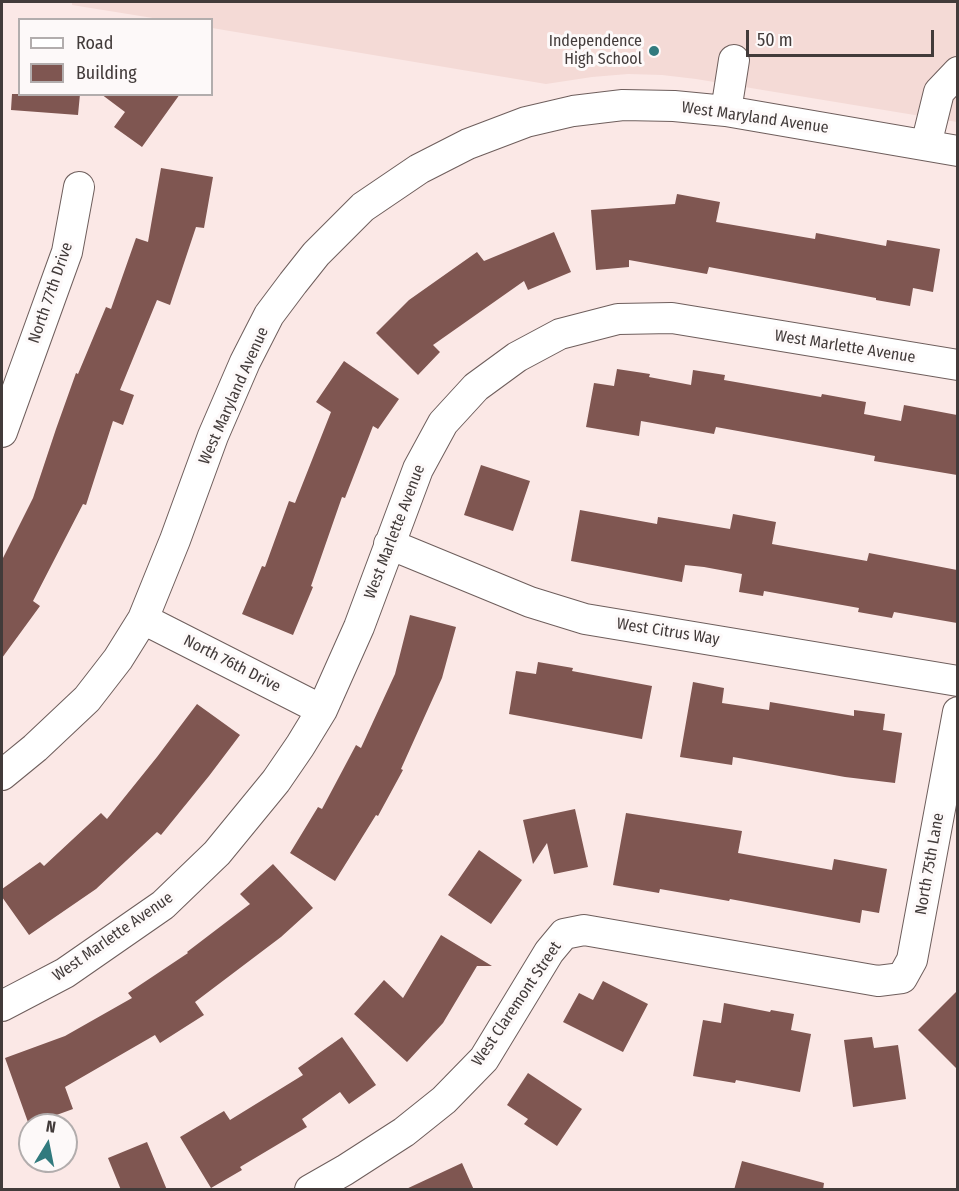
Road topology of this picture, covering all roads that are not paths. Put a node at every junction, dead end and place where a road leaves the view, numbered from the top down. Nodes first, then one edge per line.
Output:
1 (734, 60) dead end
2 (957, 72) edge
3 (726, 111) junction
4 (926, 145) junction
5 (957, 150) edge
6 (79, 187) dead end
7 (957, 365) edge
8 (8, 396) edge
9 (2, 432) edge
10 (389, 544) junction
11 (143, 619) junction
12 (957, 681) edge
13 (322, 710) junction
14 (957, 712) edge
15 (2, 775) edge
16 (902, 978) joint
17 (2, 1006) edge
18 (350, 1180) edge
19 (310, 1190) edge

1 - 3 street
2 - 4 street
3 - 4 street, West Maryland Avenue
3 - 11 street, West Maryland Avenue
4 - 5 street, West Maryland Avenue
6 - 8 street, North 77th Drive
7 - 10 street, West Marlette Avenue
8 - 9 street, North 77th Drive
10 - 12 street, West Citrus Way
10 - 13 street, West Marlette Avenue
11 - 13 street, North 76th Drive
11 - 15 street, West Maryland Avenue
13 - 17 street, West Marlette Avenue
14 - 16 street, North 75th Lane
16 - 18 street, West Claremont Street
18 - 19 street, West Claremont Street

